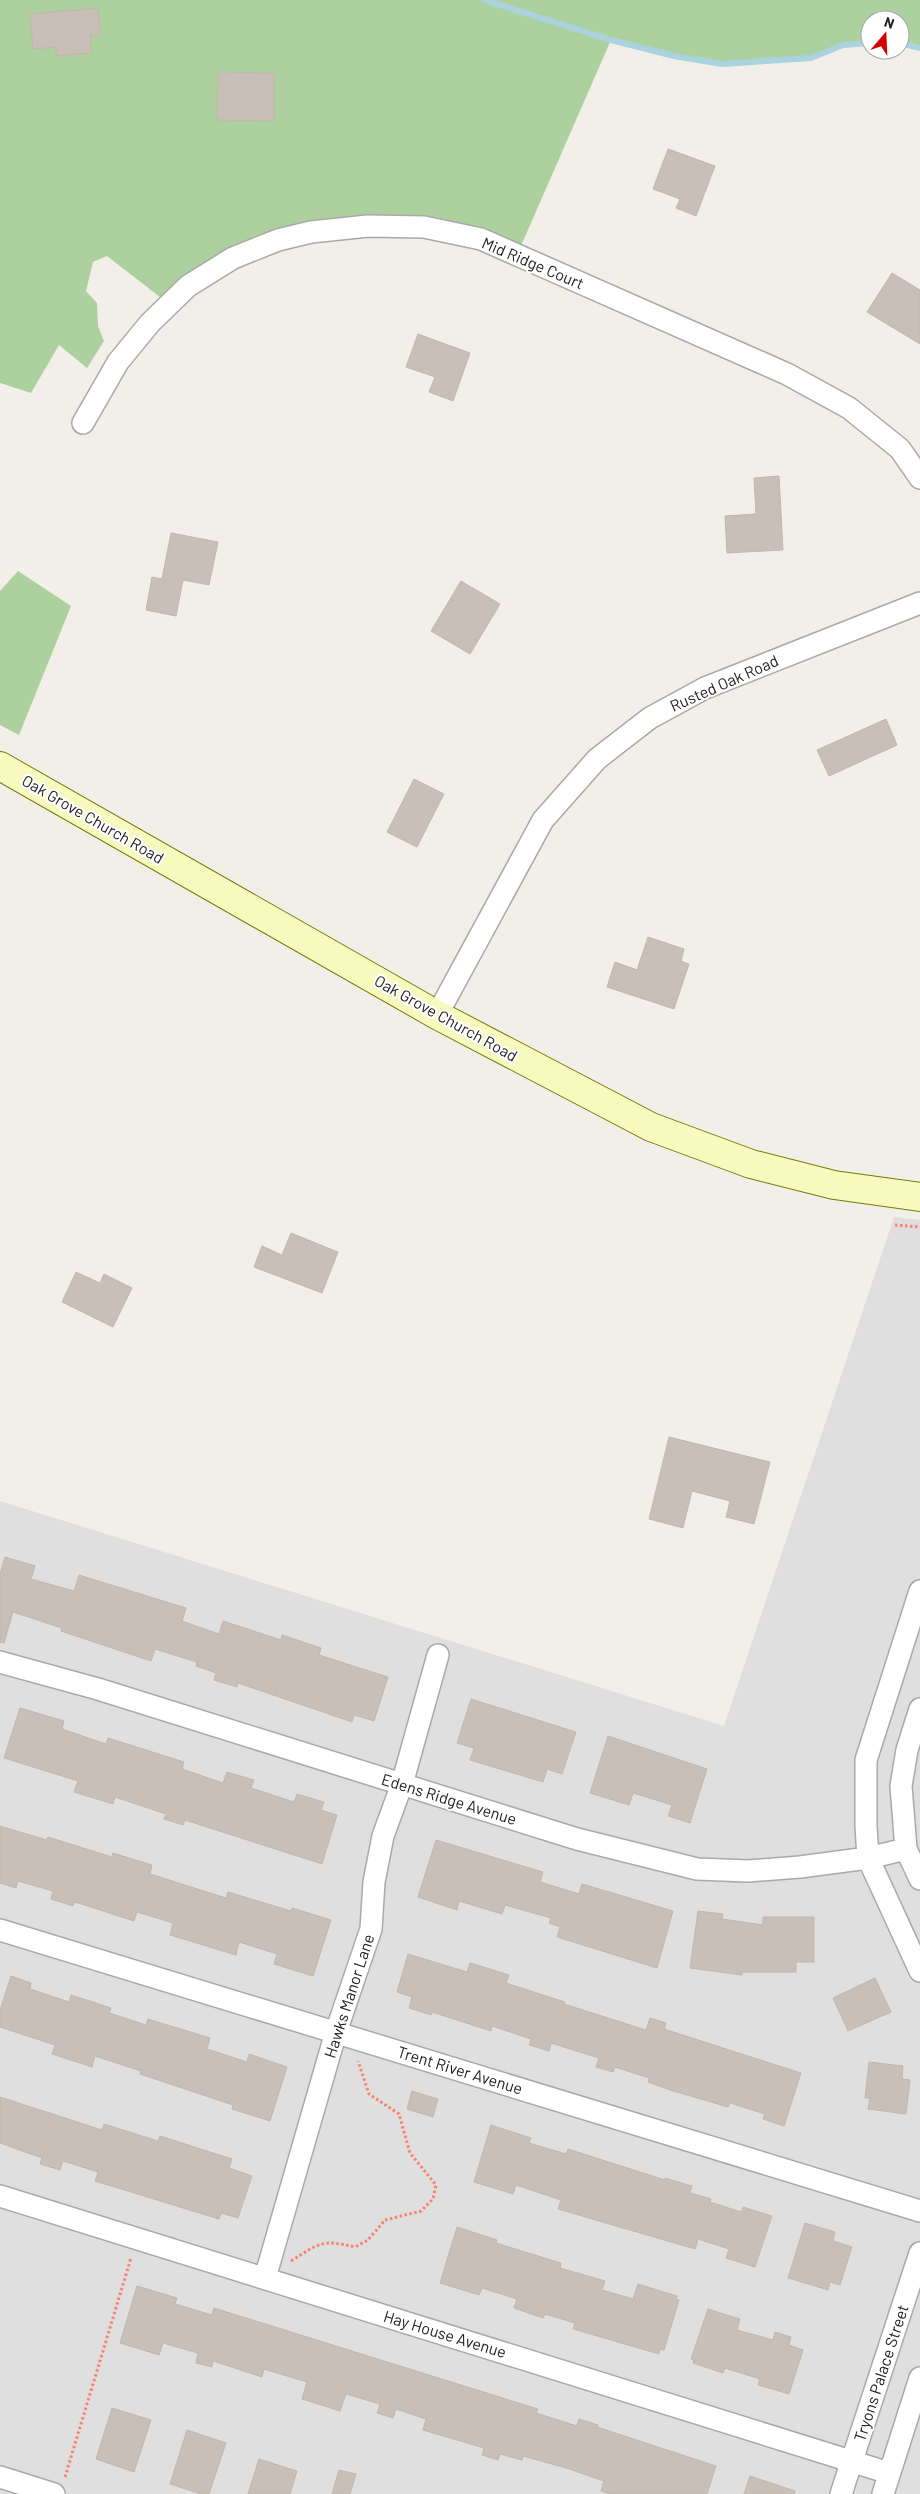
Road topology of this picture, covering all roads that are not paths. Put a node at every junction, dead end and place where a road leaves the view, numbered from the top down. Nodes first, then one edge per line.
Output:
1 (83, 423) dead end
2 (920, 478) edge
3 (920, 603) edge
4 (0, 766) edge
5 (437, 1015) junction
6 (920, 1197) edge
7 (920, 1591) edge
8 (438, 1655) dead end
9 (0, 1662) edge
10 (920, 1709) edge
11 (402, 1784) junction
12 (906, 1849) junction
13 (868, 1858) junction
14 (920, 1879) edge
15 (0, 1930) edge
16 (920, 1971) edge
17 (336, 2032) junction
18 (0, 2196) edge
19 (920, 2211) edge
20 (920, 2253) edge
21 (265, 2278) junction
22 (920, 2378) edge
23 (852, 2460) junction
24 (889, 2473) junction
25 (0, 2477) edge
26 (58, 2489) edge
27 (841, 2494) edge
28 (882, 2494) edge

1 - 2 street, Mid Ridge Court
3 - 5 street, Rusted Oak Road
4 - 5 main road, Oak Grove Church Road
5 - 6 main road, Oak Grove Church Road
7 - 13 street
8 - 11 street, Hawks Manor Lane
9 - 11 street, Edens Ridge Avenue
10 - 12 street
11 - 13 street, Edens Ridge Avenue
11 - 17 street, Hawks Manor Lane
12 - 13 street, Edens Ridge Avenue
12 - 14 street
13 - 16 street
15 - 17 street, Trent River Avenue
17 - 19 street, Trent River Avenue
17 - 21 street, Hawks Manor Lane
18 - 21 street, Hay House Avenue
20 - 23 street, Tryons Palace Street
21 - 23 street, Hay House Avenue
22 - 24 street
23 - 24 street, Hay House Avenue
23 - 27 street, Tryons Palace Street
24 - 28 street
25 - 26 street

